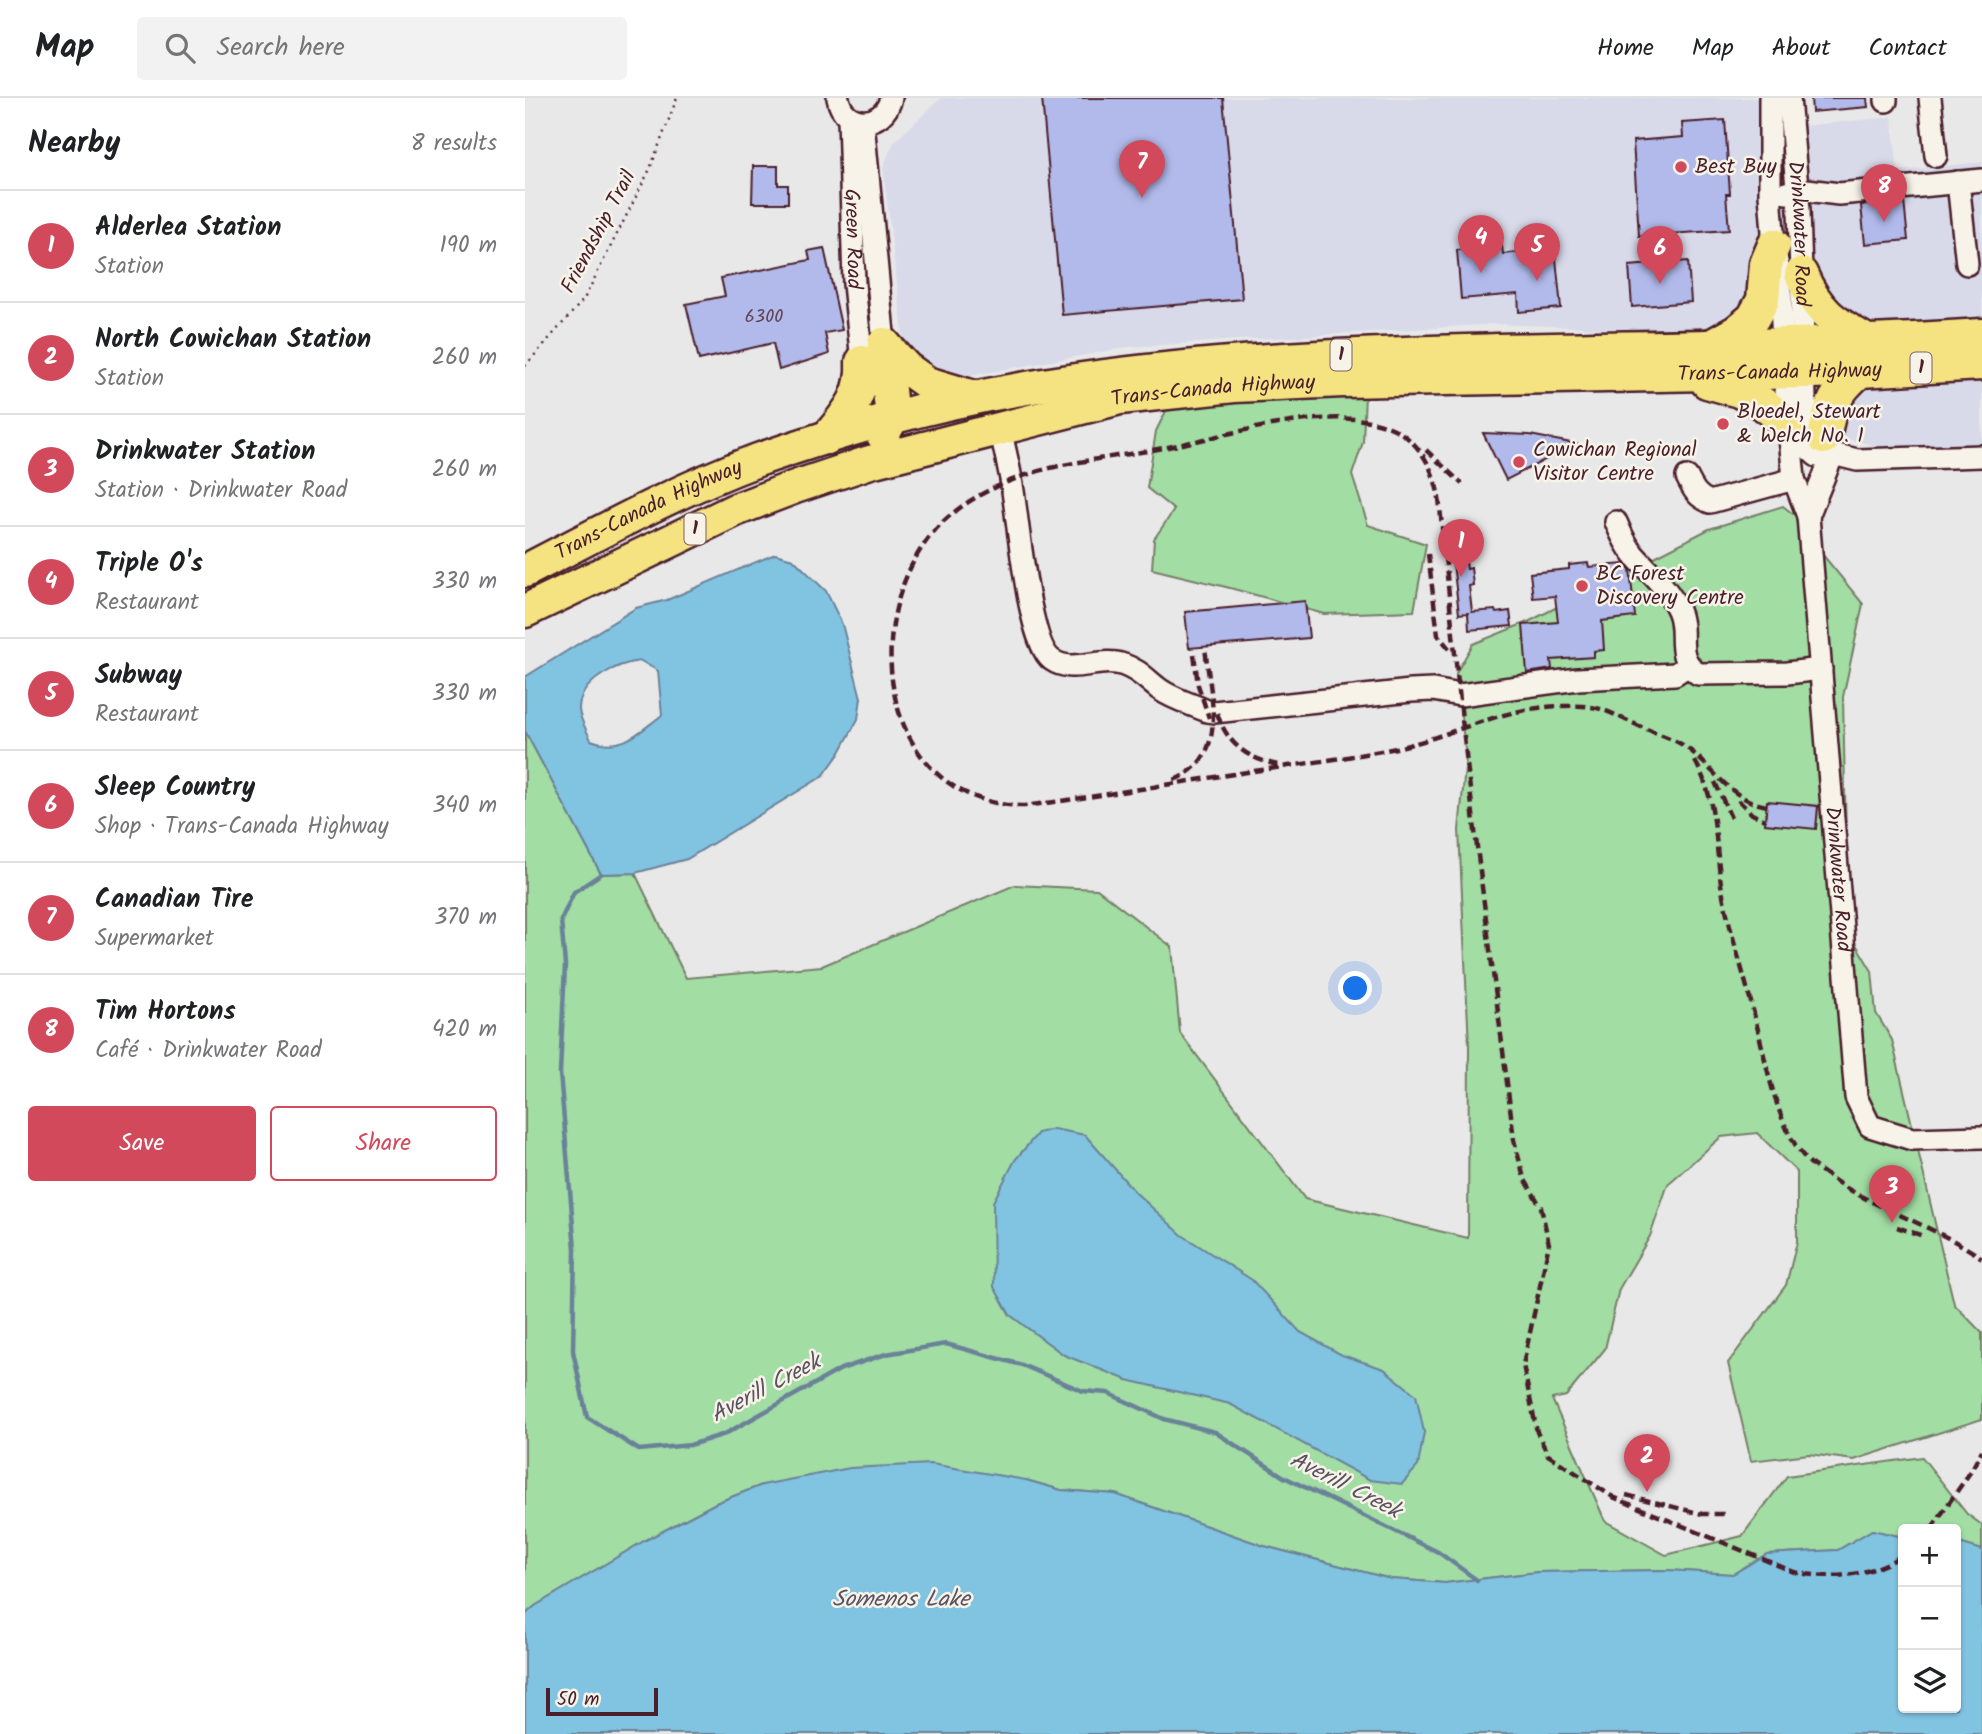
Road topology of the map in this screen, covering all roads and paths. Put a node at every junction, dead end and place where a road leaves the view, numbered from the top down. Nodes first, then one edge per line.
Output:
1 (677, 98) edge
2 (838, 98) edge
3 (891, 98) edge
4 (1770, 98) edge
5 (1789, 98) edge
6 (1930, 98) edge
7 (856, 120) junction
8 (1936, 156) dead end
9 (1982, 180) edge
10 (1958, 182) junction
11 (1770, 194) junction
12 (1798, 201) junction
13 (1774, 245) junction
14 (1967, 264) dead end
15 (1801, 274) junction
16 (1982, 335) edge
17 (1709, 347) junction
18 (873, 353) junction
19 (1865, 357) junction
20 (1794, 358) junction
21 (1982, 364) edge
22 (525, 366) edge
23 (1690, 375) junction
24 (975, 397) junction
25 (892, 418) junction
26 (1789, 424) junction
27 (1000, 428) junction
28 (827, 438) junction
29 (1829, 446) junction
30 (1982, 456) edge
31 (870, 461) junction
32 (1687, 477) dead end
33 (1794, 479) junction
34 (1808, 516) junction
35 (1616, 522) dead end
36 (525, 571) edge
37 (525, 611) edge
38 (1687, 666) junction
39 (1821, 669) junction
40 (1982, 1137) edge

1 - 22 path, Friendship Trail
2 - 7 street
3 - 7 street
4 - 11 street, Drinkwater Road
5 - 12 street, Drinkwater Road
6 - 8 street
7 - 18 street, Green Road
9 - 10 street
10 - 12 street
10 - 14 street
11 - 12 street
11 - 13 street, Drinkwater Road
12 - 15 street, Drinkwater Road
13 - 17 highway
13 - 20 street, Drinkwater Road
15 - 19 highway
15 - 20 street, Drinkwater Road
16 - 19 highway, Trans-Canada Highway / 1
17 - 20 highway, Trans-Canada Highway / 1
17 - 24 highway, Trans-Canada Highway / 1
18 - 24 highway
18 - 25 highway
18 - 28 highway
19 - 20 highway, Trans-Canada Highway / 1
19 - 21 highway, Trans-Canada Highway / 1
19 - 29 highway
20 - 23 highway, Trans-Canada Highway / 1
20 - 26 street, Drinkwater Road
20 - 29 street
23 - 26 highway
23 - 27 highway, Trans-Canada Highway / 1
24 - 25 highway, Trans-Canada Highway / 1
25 - 28 highway, Trans-Canada Highway / 1
25 - 31 highway
26 - 29 street
26 - 33 street, Drinkwater Road
27 - 31 highway, Trans-Canada Highway / 1
27 - 38 street
28 - 36 highway, Trans-Canada Highway / 1
29 - 30 street
29 - 34 street, Drinkwater Road
31 - 37 highway, Trans-Canada Highway / 1
32 - 33 street
33 - 34 street, Drinkwater Road
34 - 39 street, Drinkwater Road
35 - 38 street
38 - 39 street
39 - 40 street, Drinkwater Road

